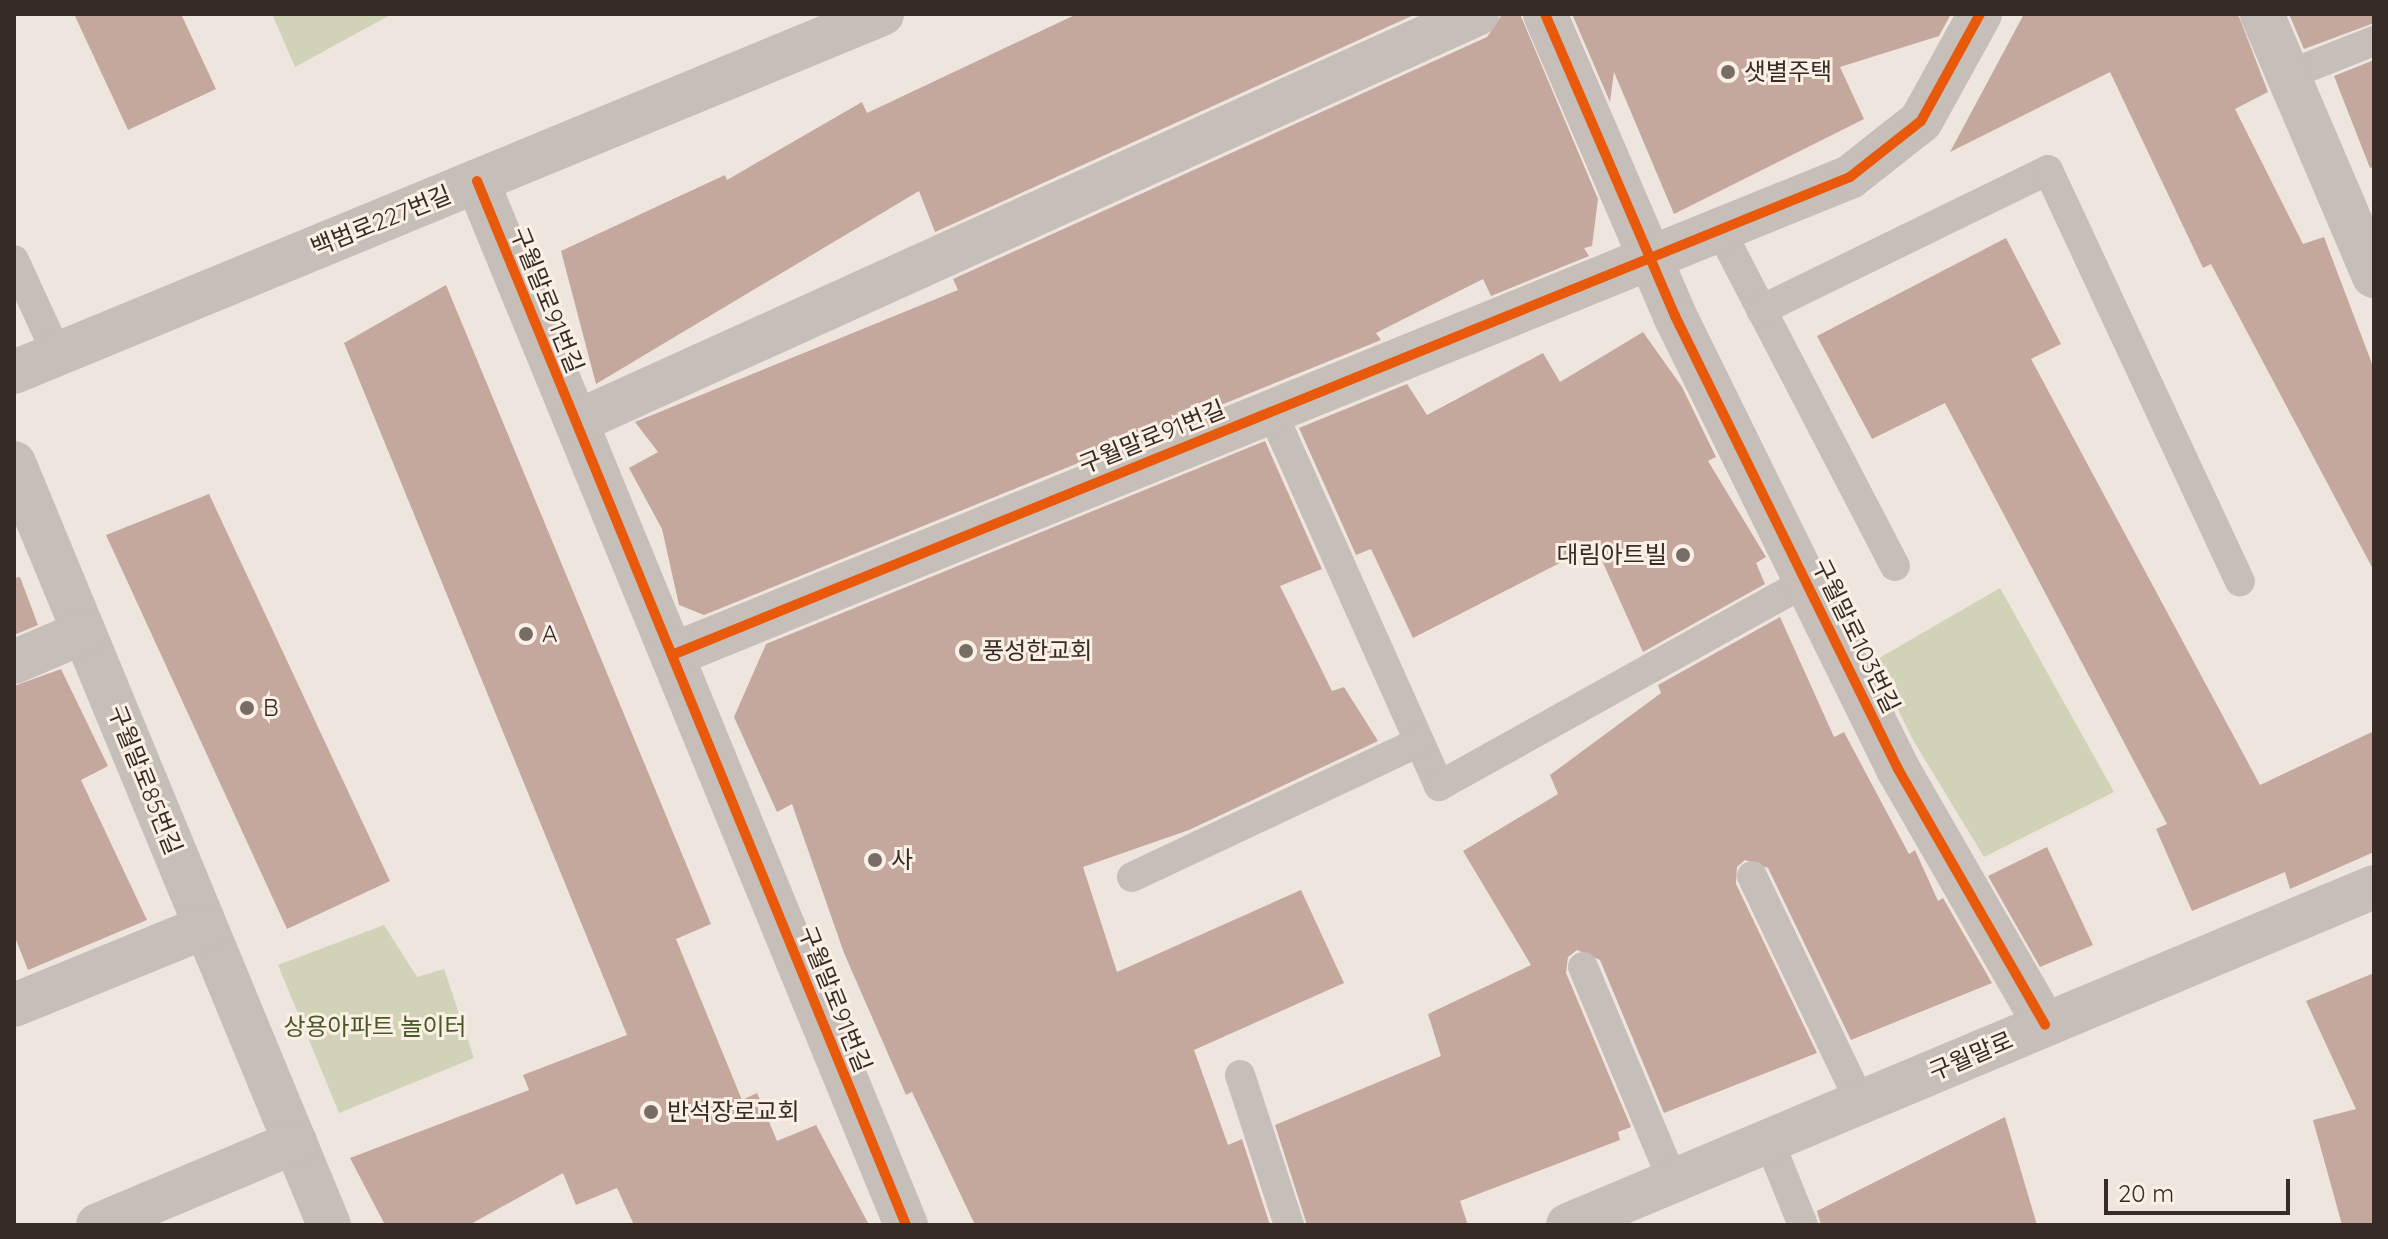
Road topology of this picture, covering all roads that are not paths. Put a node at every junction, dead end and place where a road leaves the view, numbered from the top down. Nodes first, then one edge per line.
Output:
1 (882, 14) edge
2 (1477, 14) edge
3 (1545, 14) edge
4 (1980, 14) edge
5 (2262, 14) edge
6 (2374, 41) edge
7 (2288, 75) junction
8 (477, 181) junction
9 (1719, 228) junction
10 (1648, 255) junction
11 (14, 260) edge
12 (2374, 276) edge
13 (1761, 310) junction
14 (57, 354) junction
15 (14, 372) edge
16 (1271, 410) junction
17 (576, 422) junction
18 (14, 463) edge
19 (1895, 566) dead end
20 (1808, 581) junction
21 (2240, 581) dead end
22 (84, 632) junction
23 (672, 655) junction
24 (14, 662) edge
25 (1419, 742) junction
26 (1752, 876) dead end
27 (1132, 877) dead end
28 (2374, 887) edge
29 (205, 927) junction
30 (1583, 967) dead end
31 (14, 1005) edge
32 (2045, 1025) junction
33 (1240, 1075) dead end
34 (1861, 1103) junction
35 (1769, 1141) junction
36 (295, 1142) junction
37 (1673, 1181) junction
38 (98, 1225) edge
39 (329, 1225) edge
40 (906, 1225) edge
41 (1289, 1225) edge
42 (1568, 1225) edge
43 (1803, 1225) edge

1 - 8 street, 백범로227번길
2 - 17 street
3 - 10 street, 구월말로103번길
4 - 9 street
5 - 7 street
6 - 7 lane
7 - 12 street
8 - 14 street, 백범로227번길
8 - 17 street, 구월말로91번길
9 - 10 street
9 - 13 lane
10 - 16 street, 구월말로91번길
10 - 20 street, 구월말로103번길
11 - 14 lane
13 - 19 lane
13 - 21 lane
14 - 15 street, 백범로227번길
16 - 23 street, 구월말로91번길
16 - 25 lane
17 - 23 street, 구월말로91번길
18 - 22 street, 구월말로85번길
20 - 25 lane, 구월말로103번길
20 - 32 street, 구월말로103번길
22 - 24 street
22 - 29 street, 구월말로85번길
23 - 40 street, 구월말로91번길
25 - 27 lane
26 - 34 lane
28 - 32 street, 구월말로
29 - 31 street
29 - 36 street, 구월말로85번길
30 - 37 lane
32 - 34 street, 구월말로
33 - 41 lane
34 - 35 street, 구월말로
35 - 37 street, 구월말로
35 - 43 lane
36 - 38 street
36 - 39 street, 구월말로85번길
37 - 42 street, 구월말로

